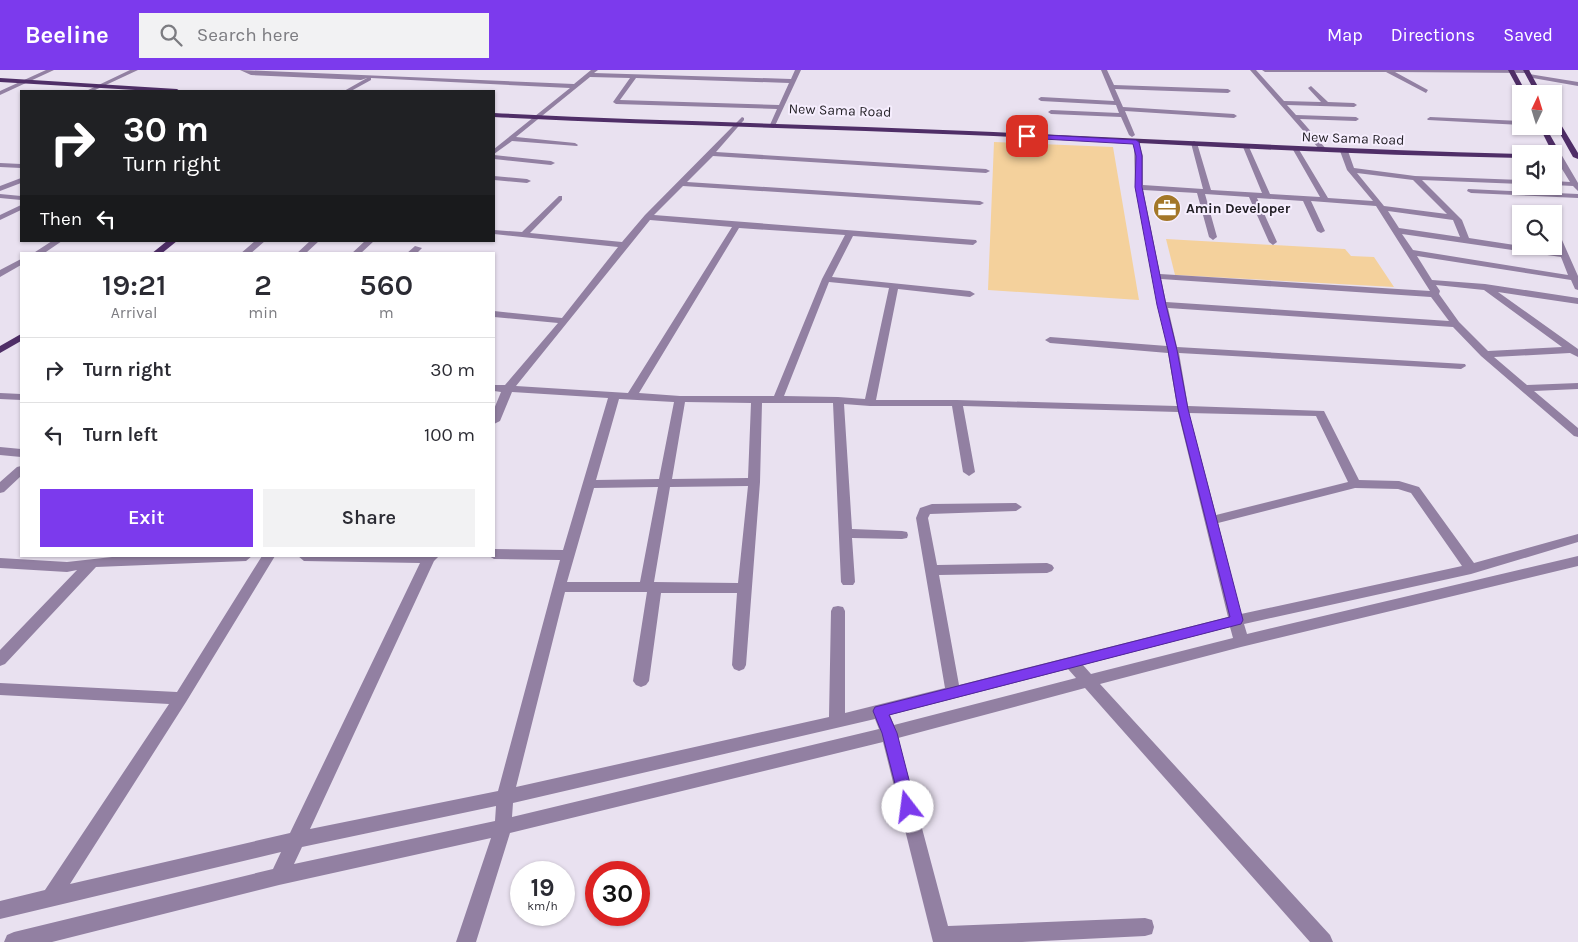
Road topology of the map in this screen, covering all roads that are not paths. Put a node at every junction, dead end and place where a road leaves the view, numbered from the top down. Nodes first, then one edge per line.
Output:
1 (51, 70) edge
2 (135, 70) edge
3 (243, 70) edge
4 (384, 70) edge
5 (595, 70) edge
6 (798, 70) edge
7 (1104, 70) edge
8 (1253, 70) edge
9 (1265, 70) edge
10 (1280, 70) edge
11 (1367, 70) edge
12 (1424, 70) edge
13 (1387, 71) edge
14 (1512, 71) edge
15 (1527, 72) edge
16 (374, 73) edge
17 (446, 75) dead end
18 (588, 75) junction
19 (363, 77) junction
20 (634, 77) junction
21 (439, 79) junction
22 (0, 80) edge
23 (791, 81) junction
24 (22, 82) junction
25 (1578, 84) edge
26 (1519, 85) edge
27 (1535, 85) edge
28 (0, 86) edge
29 (99, 86) junction
30 (574, 86) junction
31 (1110, 86) junction
32 (13, 87) junction
33 (1311, 88) dead end
34 (63, 90) edge
35 (91, 90) edge
36 (162, 90) edge
37 (342, 90) edge
38 (348, 90) edge
39 (1228, 91) dead end
40 (1426, 91) dead end
41 (0, 92) edge
42 (1041, 99) dead end
43 (1283, 103) junction
44 (1327, 105) junction
45 (1354, 106) dead end
46 (782, 107) junction
47 (1120, 109) junction
48 (495, 110) edge
49 (1051, 112) dead end
50 (495, 115) edge
51 (540, 116) junction
52 (1234, 116) dead end
53 (1294, 117) junction
54 (1356, 119) dead end
55 (1430, 119) dead end
56 (740, 122) junction
57 (1512, 123) edge
58 (774, 124) junction
59 (1562, 131) edge
60 (511, 139) junction
61 (1134, 139) junction
62 (1194, 143) junction
63 (575, 145) dead end
64 (1246, 147) junction
65 (1295, 148) junction
66 (1324, 150) junction
67 (495, 151) edge
68 (1344, 151) junction
69 (712, 154) junction
70 (1512, 156) edge
71 (495, 157) edge
72 (1562, 157) edge
73 (1578, 158) edge
74 (551, 163) dead end
75 (0, 165) edge
76 (1562, 165) edge
77 (20, 166) edge
78 (1351, 170) junction
79 (986, 171) dead end
80 (495, 178) edge
81 (1415, 178) junction
82 (20, 180) edge
83 (527, 181) dead end
84 (1512, 182) edge
85 (682, 184) junction
86 (1562, 184) edge
87 (1576, 186) edge
88 (1139, 187) junction
89 (0, 189) edge
90 (1204, 191) junction
91 (1471, 191) dead end
92 (1252, 195) junction
93 (1267, 195) junction
94 (0, 196) edge
95 (1578, 196) edge
96 (20, 198) edge
97 (559, 198) dead end
98 (1305, 198) junction
99 (1325, 200) junction
100 (980, 203) dead end
101 (1380, 206) junction
102 (20, 208) edge
103 (648, 217) junction
104 (0, 218) edge
105 (1454, 218) junction
106 (737, 225) junction
107 (1396, 230) junction
108 (1321, 231) dead end
109 (495, 232) edge
110 (851, 232) junction
111 (524, 235) junction
112 (1213, 237) dead end
113 (1465, 240) junction
114 (56, 242) edge
115 (172, 242) edge
116 (260, 242) edge
117 (314, 242) edge
118 (369, 242) edge
119 (973, 242) dead end
120 (1273, 242) dead end
121 (624, 245) junction
122 (1562, 251) edge
123 (39, 252) edge
124 (158, 252) edge
125 (247, 252) edge
126 (302, 252) edge
127 (357, 252) edge
128 (1410, 252) junction
129 (1564, 255) junction
130 (0, 265) edge
131 (19, 266) edge
132 (0, 274) edge
133 (1156, 276) junction
134 (1573, 278) junction
135 (826, 279) junction
136 (1430, 282) junction
137 (894, 286) junction
138 (1485, 287) junction
139 (1578, 287) edge
140 (970, 294) dead end
141 (1434, 294) junction
142 (1578, 301) edge
143 (1162, 305) junction
144 (495, 314) edge
145 (565, 321) junction
146 (1456, 324) junction
147 (19, 340) edge
148 (1050, 340) dead end
149 (0, 350) edge
150 (1173, 350) junction
151 (1575, 352) edge
152 (1486, 354) junction
153 (1461, 366) dead end
154 (1578, 386) edge
155 (495, 388) edge
156 (1525, 388) junction
157 (508, 389) junction
158 (0, 396) edge
159 (614, 396) junction
160 (20, 397) edge
161 (631, 397) junction
162 (680, 399) junction
163 (757, 400) junction
164 (778, 400) junction
165 (838, 400) junction
166 (870, 403) junction
167 (957, 403) junction
168 (1183, 409) junction
169 (495, 419) edge
170 (1576, 431) edge
171 (0, 451) edge
172 (20, 453) edge
173 (20, 471) edge
174 (969, 472) dead end
175 (754, 482) junction
176 (664, 483) junction
177 (589, 484) junction
178 (1355, 484) junction
179 (0, 489) edge
180 (1016, 507) dead end
181 (1211, 520) junction
182 (846, 533) junction
183 (902, 535) dead end
184 (1578, 538) edge
185 (495, 554) edge
186 (568, 555) junction
187 (213, 557) edge
188 (268, 557) edge
189 (431, 557) edge
190 (1578, 561) edge
191 (92, 562) junction
192 (0, 563) edge
193 (1047, 568) dead end
194 (1471, 569) junction
195 (932, 570) junction
196 (848, 582) dead end
197 (559, 587) junction
198 (651, 587) junction
199 (744, 588) junction
200 (838, 611) dead end
201 (1237, 620) junction
202 (1241, 642) junction
203 (0, 660) edge
204 (1072, 663) junction
205 (740, 665) dead end
206 (642, 681) dead end
207 (1088, 682) junction
208 (0, 689) edge
209 (953, 693) junction
210 (181, 698) junction
211 (880, 711) junction
212 (837, 722) junction
213 (889, 733) junction
214 (505, 797) junction
215 (503, 827) junction
216 (296, 840) junction
217 (279, 876) junction
218 (51, 898) junction
219 (0, 910) edge
220 (1145, 927) dead end
221 (943, 939) edge
222 (14, 942) edge
223 (466, 942) edge
224 (1323, 942) edge

1 - 24 street
2 - 29 street
3 - 19 street
4 - 16 street
5 - 18 street
6 - 23 street
7 - 31 street
8 - 43 street
9 - 10 street
10 - 11 street
11 - 13 street
12 - 13 street
12 - 14 street
13 - 40 street
14 - 15 street
14 - 26 main road
15 - 25 street
15 - 27 main road
16 - 19 street
16 - 21 street
16 - 38 street
17 - 21 street
18 - 20 street
18 - 30 street
19 - 37 street
20 - 23 street
20 - 46 street
21 - 30 street
22 - 24 main road
23 - 46 street
24 - 29 main road
24 - 32 street
28 - 32 main road
29 - 35 street
29 - 36 main road
30 - 51 street
31 - 39 street
31 - 47 street
32 - 34 main road
32 - 41 street
33 - 44 street
42 - 47 street
43 - 44 street
43 - 53 street
44 - 45 street
46 - 58 street
47 - 49 street
47 - 52 street
47 - 61 street
48 - 51 main road, New Sama Road
50 - 51 main road, New Sama Road
51 - 56 main road, New Sama Road
51 - 60 street
53 - 54 street
53 - 66 street
55 - 57 street
56 - 58 main road, New Sama Road
56 - 69 street
58 - 61 main road, New Sama Road
59 - 73 main road
60 - 63 street
60 - 67 street
61 - 62 main road, New Sama Road
61 - 88 street
62 - 64 main road, New Sama Road
62 - 90 street
64 - 65 main road, New Sama Road
64 - 93 street
65 - 66 main road, New Sama Road
65 - 99 street
66 - 68 main road, New Sama Road
68 - 70 main road, New Sama Road
68 - 78 street
69 - 79 street
69 - 85 street
71 - 74 street
72 - 73 main road
75 - 77 street
76 - 87 street
78 - 81 street
78 - 101 street
80 - 83 street
81 - 84 street
81 - 105 street
82 - 89 street
85 - 100 street
85 - 103 street
86 - 87 street
88 - 90 street
88 - 133 street
90 - 92 street
90 - 112 street
91 - 95 street
92 - 93 street
92 - 120 street
93 - 98 street
94 - 96 street
97 - 111 street
98 - 99 street
98 - 108 street
99 - 101 street
101 - 105 street
101 - 107 street
102 - 104 street
103 - 106 street
103 - 121 street
105 - 113 street
106 - 110 street
106 - 161 street
107 - 113 street
107 - 128 street
109 - 111 street
110 - 119 street
110 - 135 street
111 - 121 street
113 - 129 street
114 - 123 street
115 - 124 main road
116 - 125 street
117 - 126 street
118 - 127 street
121 - 145 street
122 - 129 street
128 - 134 street
128 - 136 street
129 - 134 street
130 - 131 street
131 - 132 street
133 - 141 street
133 - 143 street
134 - 139 street
135 - 137 street
135 - 164 street
136 - 138 street
136 - 141 street
137 - 140 street
137 - 166 street
138 - 142 street
138 - 151 street
141 - 146 street
143 - 146 street
143 - 150 street
144 - 145 street
145 - 157 street
146 - 152 street
147 - 149 main road
148 - 150 street
150 - 153 street
150 - 168 street
151 - 152 street
152 - 156 street
154 - 156 street
155 - 157 street
156 - 170 street
157 - 159 street
157 - 169 street
158 - 160 street
159 - 161 street
159 - 177 street
161 - 162 street
162 - 163 street
162 - 176 street
163 - 164 street
163 - 175 street
164 - 165 street
165 - 166 street
165 - 182 street
166 - 167 street
167 - 168 street
167 - 174 street
168 - 178 street
168 - 181 street
171 - 172 street
173 - 179 street
175 - 176 street
175 - 199 street
176 - 177 street
176 - 198 street
177 - 186 street
178 - 181 street
178 - 194 street
180 - 195 street
181 - 201 street
182 - 183 street
182 - 196 street
184 - 194 street
185 - 186 street
186 - 197 street
187 - 191 street
188 - 210 street
189 - 216 street
190 - 202 street
191 - 192 street
191 - 203 street
193 - 195 street
194 - 201 street
195 - 209 street
197 - 198 street
197 - 214 street
198 - 199 street
198 - 206 street
199 - 205 street
200 - 212 street
201 - 202 street
201 - 204 street
202 - 207 street
204 - 207 street
204 - 209 street
207 - 213 street
207 - 224 street
208 - 210 street
209 - 211 street
210 - 218 street
211 - 212 street
211 - 213 street
212 - 214 street
213 - 215 street
213 - 221 street
214 - 215 street
214 - 216 street
215 - 217 street
215 - 223 street
216 - 217 street
216 - 218 street
217 - 222 street
218 - 219 street
220 - 221 street

